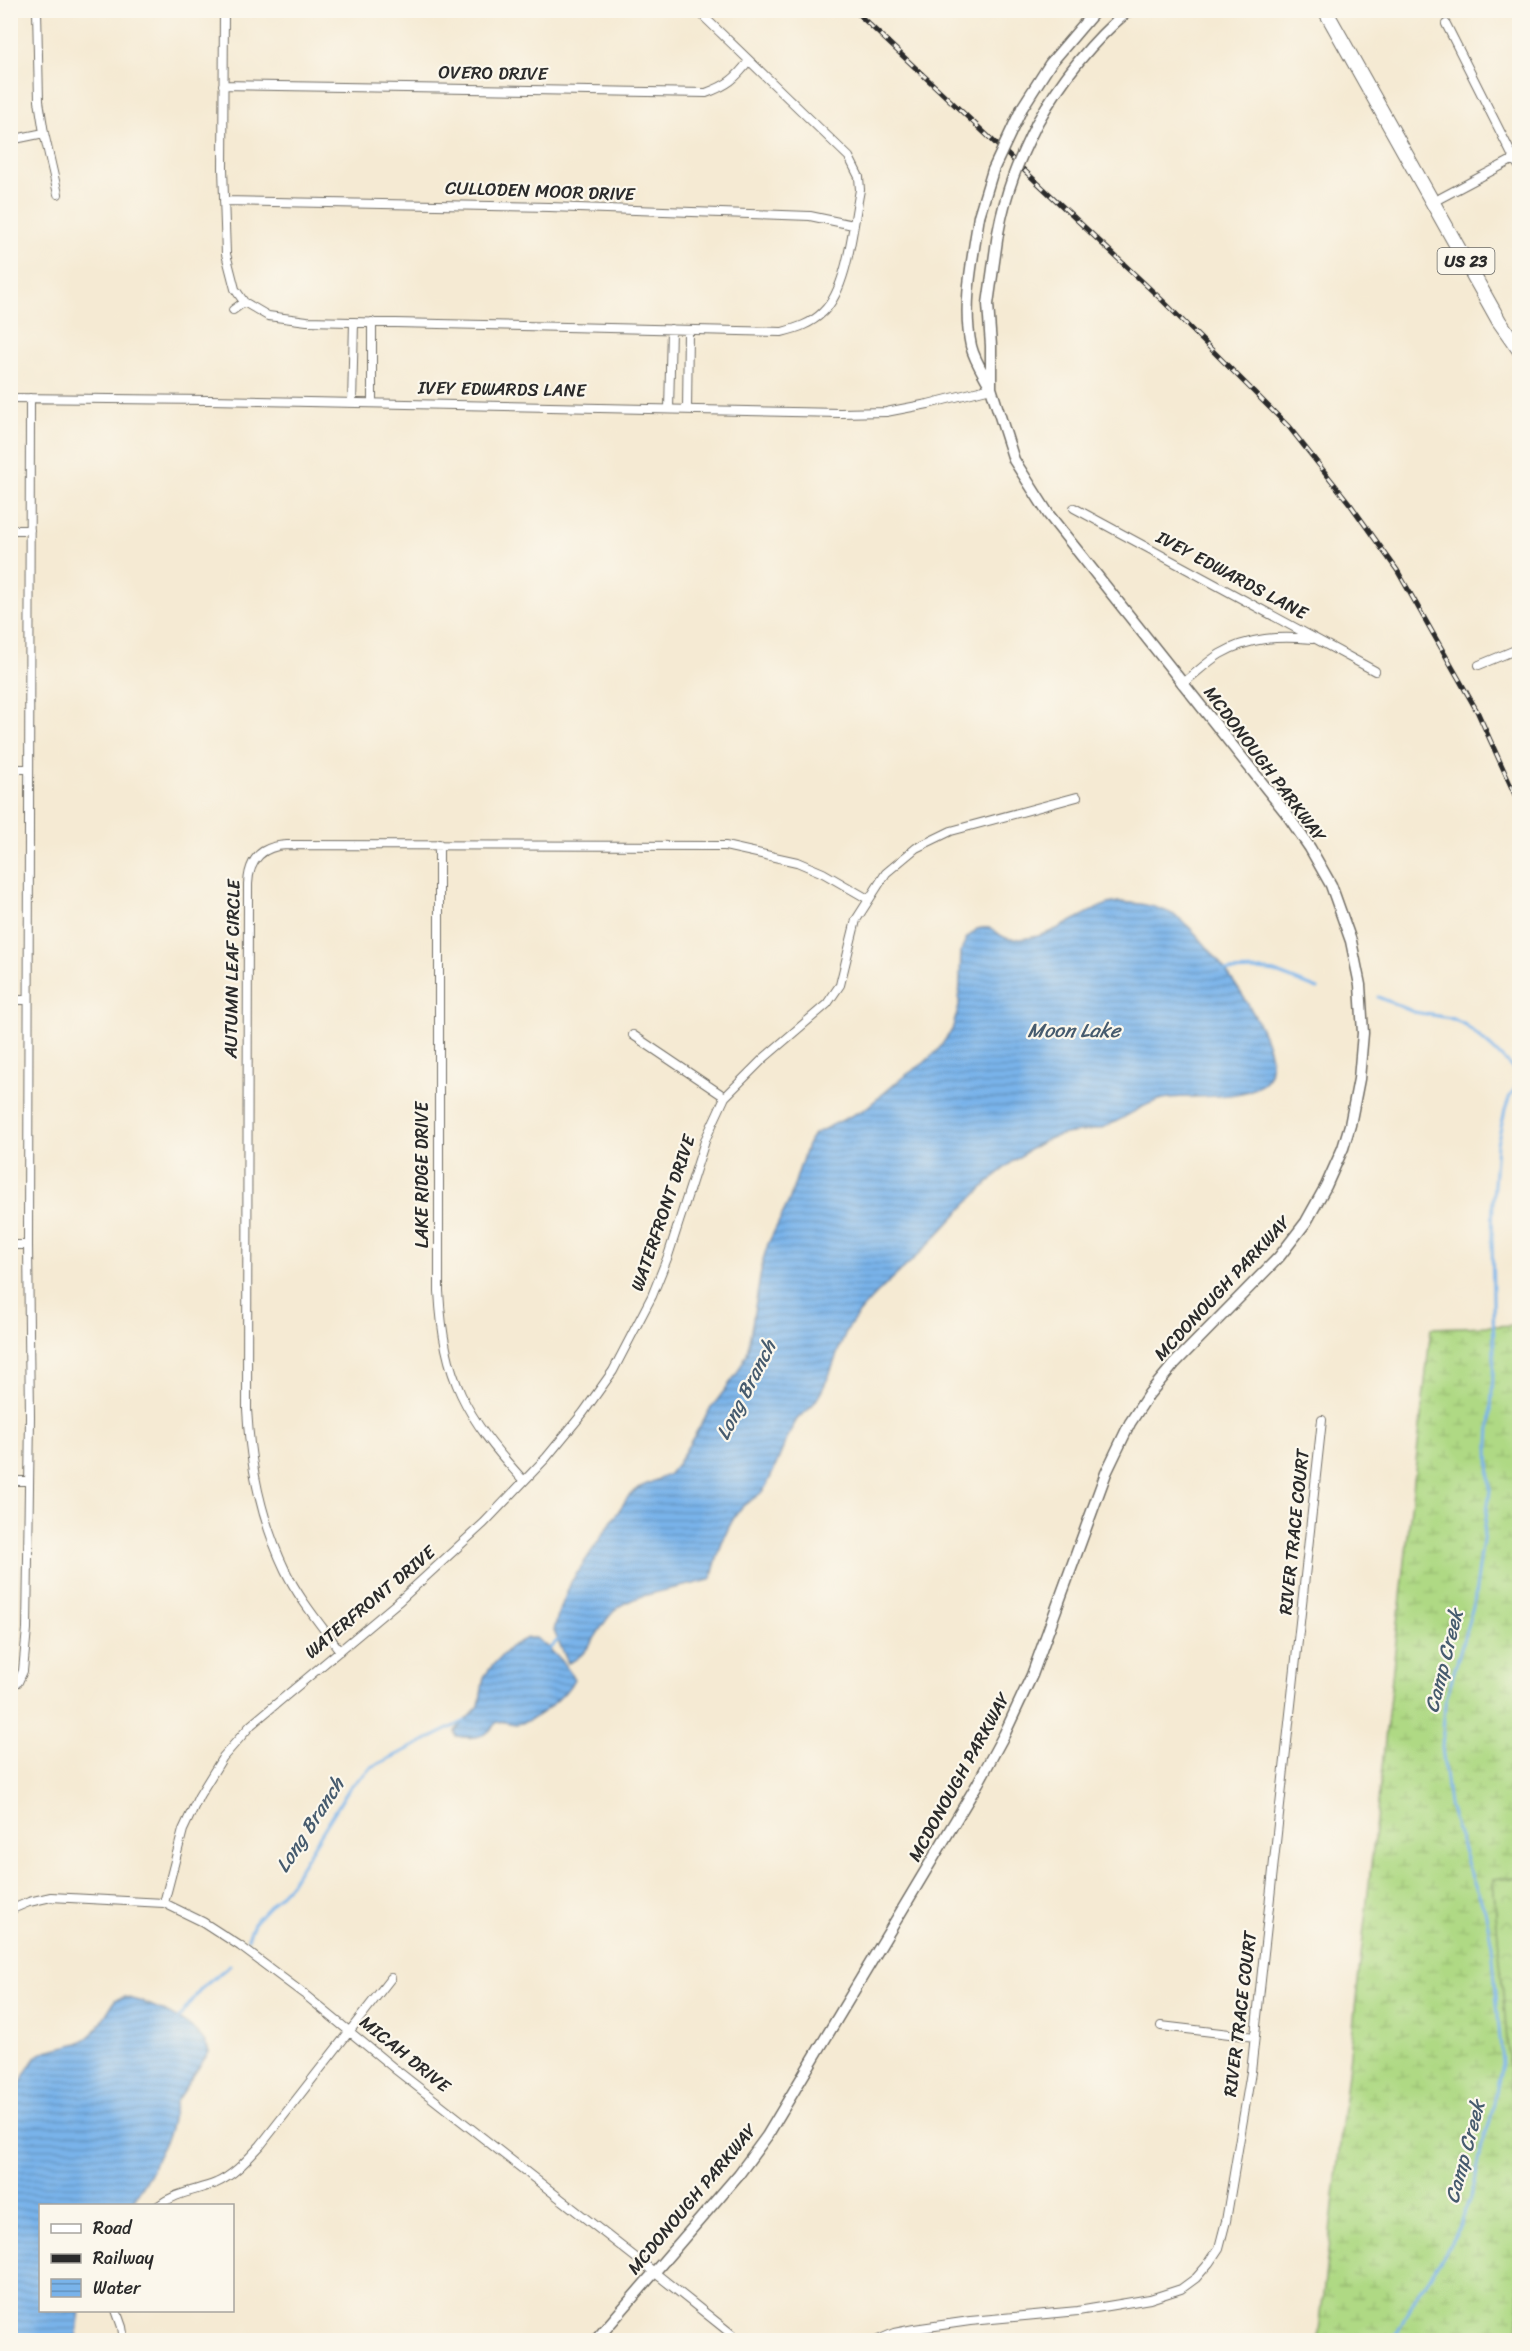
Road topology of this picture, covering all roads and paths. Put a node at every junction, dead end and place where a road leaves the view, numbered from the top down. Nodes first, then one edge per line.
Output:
1 (37, 10) edge
2 (224, 10) edge
3 (697, 10) edge
4 (1096, 10) edge
5 (1129, 10) edge
6 (1325, 10) edge
7 (1446, 24) dead end
8 (749, 61) junction
9 (223, 85) junction
10 (44, 133) junction
11 (10, 140) edge
12 (1514, 159) junction
13 (1520, 168) edge
14 (58, 194) dead end
15 (224, 201) junction
16 (1433, 202) junction
17 (853, 225) junction
18 (244, 302) junction
19 (233, 310) dead end
20 (354, 322) junction
21 (372, 322) junction
22 (671, 329) junction
23 (688, 330) junction
24 (1520, 351) edge
25 (991, 388) junction
26 (10, 398) edge
27 (30, 398) junction
28 (352, 403) junction
29 (372, 403) junction
30 (669, 410) junction
31 (687, 410) junction
32 (1074, 508) dead end
33 (10, 530) edge
34 (30, 530) junction
35 (1316, 640) junction
36 (1520, 648) edge
37 (1479, 665) dead end
38 (1375, 671) dead end
39 (1182, 684) junction
40 (10, 769) edge
41 (29, 769) junction
42 (1077, 797) dead end
43 (438, 844) junction
44 (868, 899) junction
45 (10, 1000) edge
46 (28, 1000) junction
47 (633, 1035) dead end
48 (725, 1097) junction
49 (10, 1245) edge
50 (28, 1245) junction
51 (1323, 1420) dead end
52 (10, 1480) edge
53 (28, 1481) junction
54 (524, 1481) junction
55 (340, 1651) junction
56 (10, 1686) edge
57 (164, 1903) junction
58 (10, 1910) edge
59 (391, 1977) dead end
60 (1161, 2026) dead end
61 (349, 2031) junction
62 (1255, 2037) junction
63 (160, 2204) edge
64 (654, 2272) junction
65 (117, 2312) edge
66 (124, 2340) edge
67 (596, 2340) edge
68 (739, 2340) edge
69 (878, 2340) edge

1 - 10 street
2 - 9 street
3 - 8 street
4 - 25 street, bridge
5 - 25 street, MCDONOUGH PARKWAY, bridge
6 - 16 main road, US 23
7 - 12 street
8 - 9 street, OVERO DRIVE
8 - 17 street
9 - 15 street
10 - 11 street
10 - 14 street
12 - 13 street
12 - 16 street
15 - 17 street, CULLODEN MOOR DRIVE
15 - 18 street
16 - 24 main road, US 23
17 - 23 street
18 - 19 street
18 - 20 street
20 - 21 street
20 - 28 street
21 - 22 street
21 - 29 street
22 - 23 street
22 - 30 street
23 - 31 street
25 - 31 street, IVEY EDWARDS LANE
25 - 39 street, MCDONOUGH PARKWAY
26 - 27 street, IVEY EDWARDS LANE
27 - 28 street, IVEY EDWARDS LANE
27 - 34 street
28 - 29 street, IVEY EDWARDS LANE
29 - 30 street, IVEY EDWARDS LANE
30 - 31 street, IVEY EDWARDS LANE
32 - 35 street, IVEY EDWARDS LANE
33 - 34 street
34 - 41 street
35 - 38 street, IVEY EDWARDS LANE
35 - 39 street
36 - 37 street
39 - 64 street, MCDONOUGH PARKWAY
40 - 41 street
41 - 46 street
42 - 44 street, WATERFRONT DRIVE
43 - 44 street, AUTUMN LEAF CIRCLE
43 - 54 street, LAKE RIDGE DRIVE
43 - 55 street, AUTUMN LEAF CIRCLE
44 - 48 street, WATERFRONT DRIVE
45 - 46 street
46 - 50 street
47 - 48 street
48 - 54 street, WATERFRONT DRIVE
49 - 50 street
50 - 53 street
51 - 62 street, RIVER TRACE COURT
52 - 53 street
53 - 56 street
54 - 55 street, WATERFRONT DRIVE
55 - 57 street, WATERFRONT DRIVE
57 - 58 street, MICAH DRIVE
57 - 61 street, MICAH DRIVE
59 - 61 street
60 - 62 street
61 - 63 street
61 - 64 street, MICAH DRIVE
62 - 69 street, RIVER TRACE COURT
64 - 67 street, MCDONOUGH PARKWAY
64 - 68 street, MICAH DRIVE
65 - 66 street

